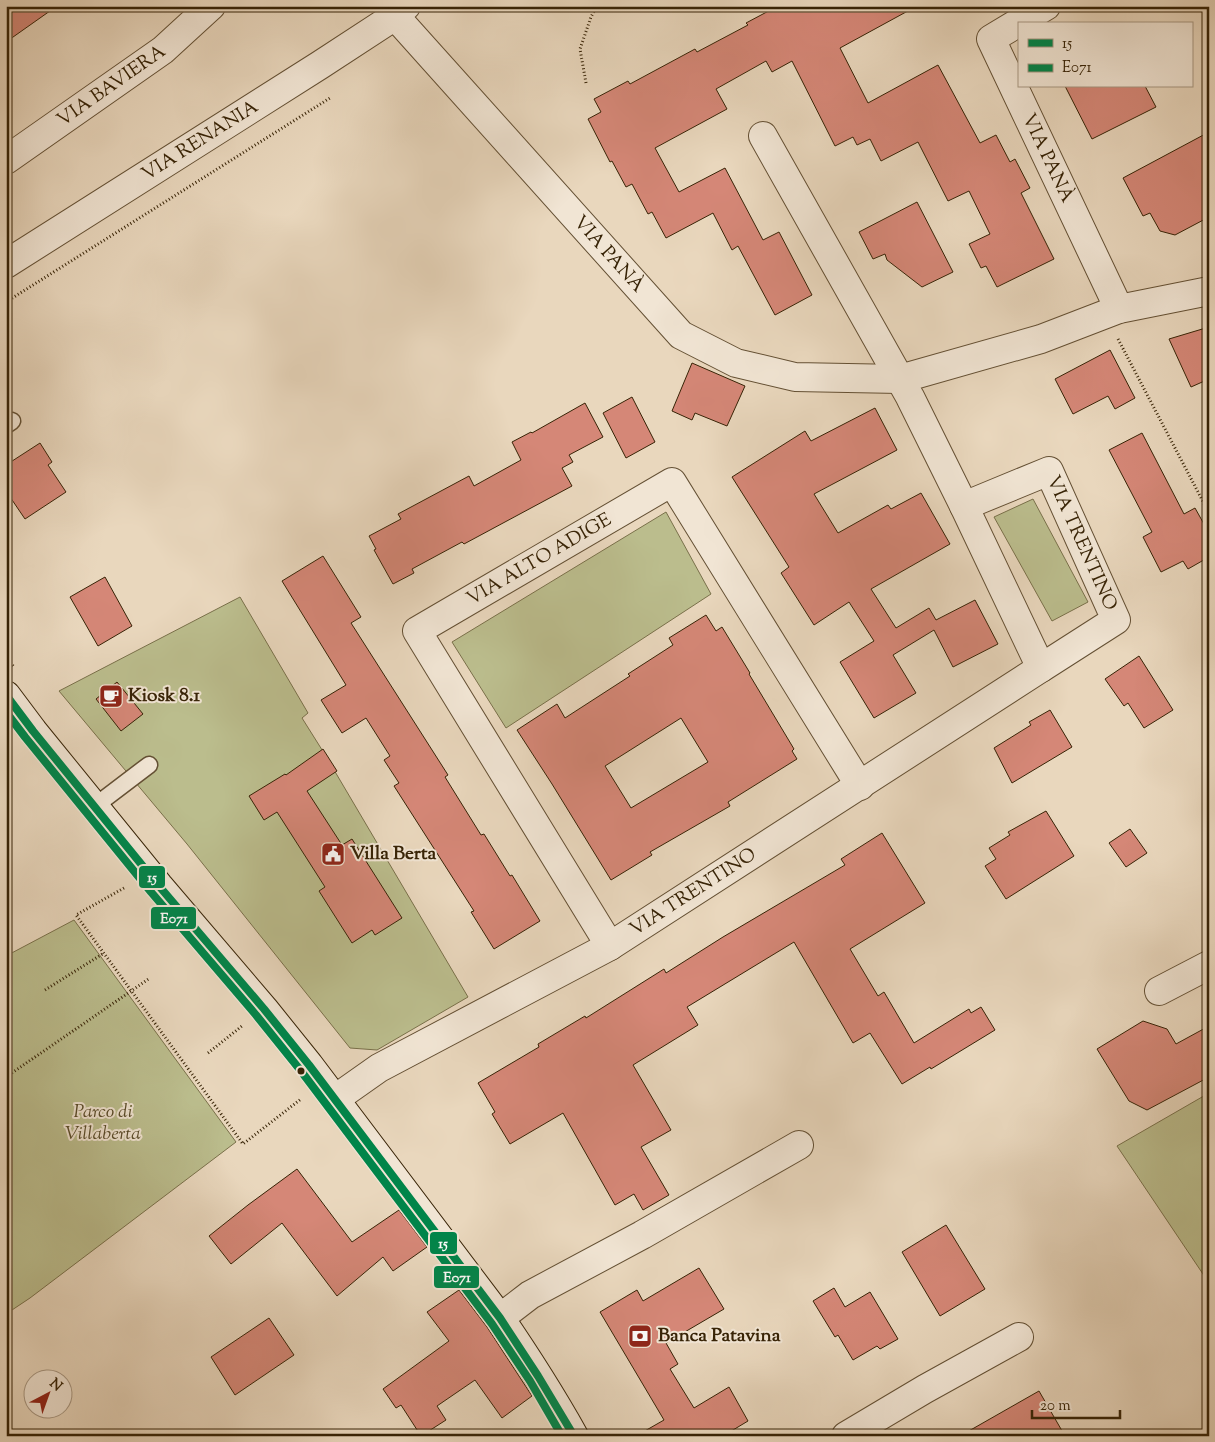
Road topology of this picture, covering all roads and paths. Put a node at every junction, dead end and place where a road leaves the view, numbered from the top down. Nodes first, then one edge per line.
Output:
1 (211, 6) edge
2 (597, 6) edge
3 (1046, 6) edge
4 (401, 11) edge
5 (1019, 22) edge
6 (1018, 23) edge
7 (586, 83) dead end
8 (330, 98) dead end
9 (763, 136) dead end
10 (6, 160) edge
11 (6, 264) edge
12 (1209, 291) edge
13 (6, 302) edge
14 (1112, 312) junction
15 (900, 380) junction
16 (964, 506) junction
17 (1209, 513) edge
18 (1041, 668) junction
19 (6, 695) edge
20 (149, 765) dead end
21 (860, 786) junction
22 (95, 806) junction
23 (130, 885) dead end
24 (610, 946) junction
25 (104, 953) junction
26 (1209, 965) edge
27 (150, 978) dead end
28 (45, 990) dead end
29 (132, 991) junction
30 (1159, 991) dead end
31 (246, 1023) dead end
32 (208, 1053) dead end
33 (6, 1077) edge
34 (329, 1091) junction
35 (799, 1145) dead end
36 (500, 1318) junction
37 (1019, 1337) dead end
38 (574, 1436) edge
39 (846, 1436) edge

1 - 10 street, VIA BAVIERA
2 - 7 path
3 - 5 street, VIA PANÀ
4 - 11 street, VIA RENANIA
4 - 15 street, VIA PANÀ
6 - 14 street, VIA PANÀ
8 - 13 path
9 - 15 street
12 - 14 street, VIA PANÀ
14 - 15 street, VIA PANÀ
14 - 17 path
15 - 16 street
16 - 18 street
16 - 18 street, VIA TRENTINO
18 - 21 street, VIA TRENTINO
19 - 22 street
20 - 22 lane
21 - 24 street, VIA TRENTINO
21 - 24 street, VIA ALTO ADIGE
22 - 34 street
23 - 25 path
24 - 34 street, VIA TRENTINO
25 - 28 path
25 - 29 path
26 - 30 street
27 - 29 path
29 - 33 path
29 - 34 path
31 - 32 path
34 - 36 street
35 - 36 street
36 - 38 street
37 - 39 street

